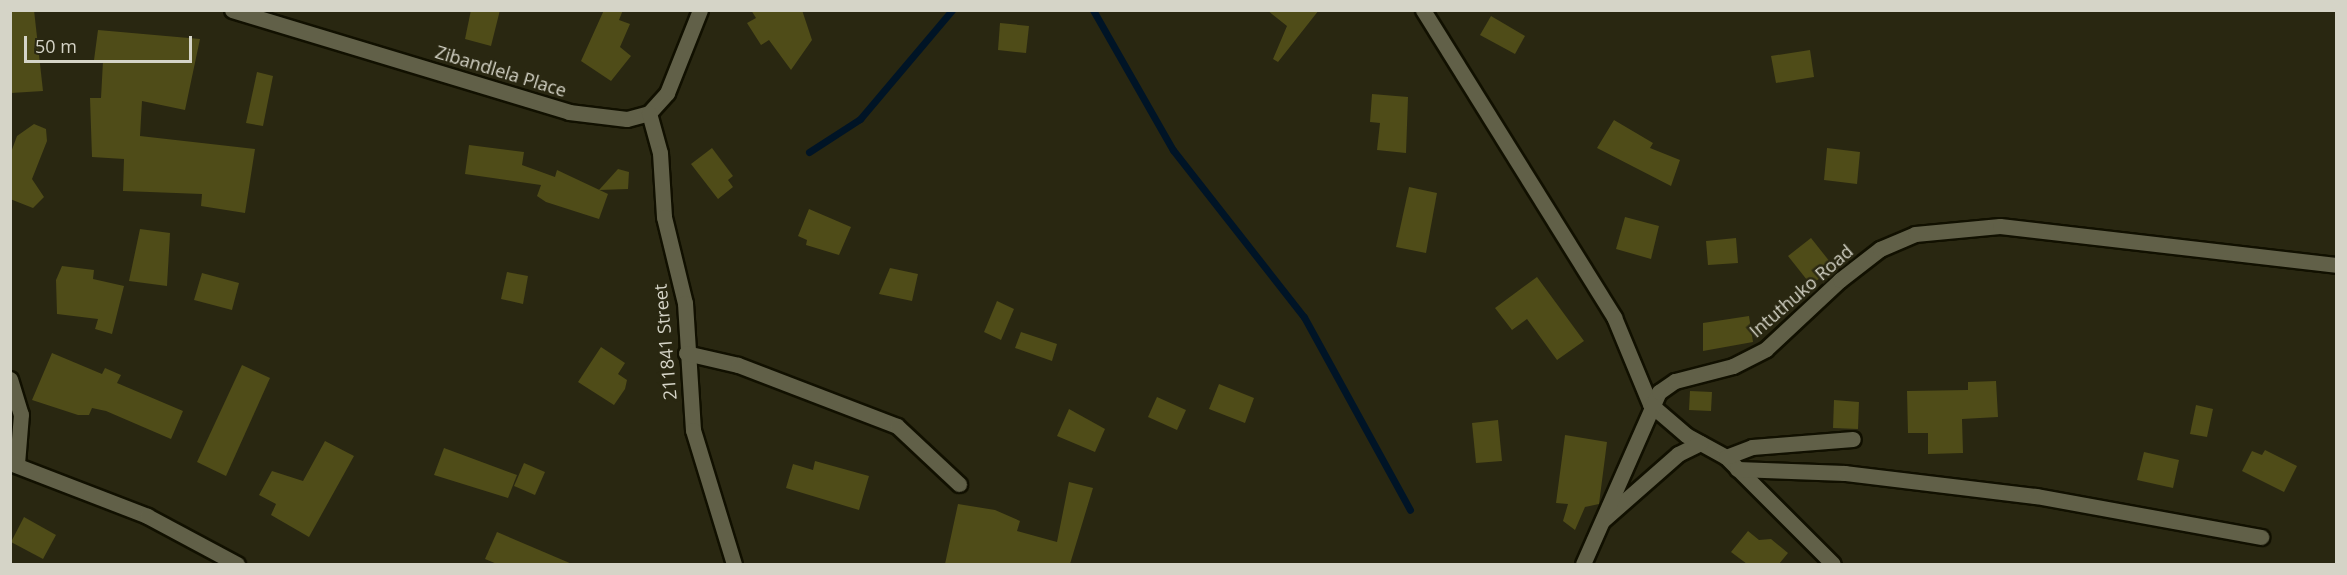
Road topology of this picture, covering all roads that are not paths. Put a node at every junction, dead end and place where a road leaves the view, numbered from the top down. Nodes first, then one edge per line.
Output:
1 (232, 10) edge
2 (700, 10) edge
3 (1423, 10) edge
4 (649, 112) junction
5 (2337, 265) edge
6 (686, 354) junction
7 (10, 379) edge
8 (1650, 404) junction
9 (1853, 439) dead end
10 (1701, 443) junction
11 (1726, 457) junction
12 (14, 464) edge
13 (1737, 469) junction
14 (959, 484) dead end
15 (1603, 520) junction
16 (2260, 537) dead end
17 (237, 564) edge
18 (734, 564) edge
19 (1583, 564) edge
20 (1833, 564) edge

1 - 4 street, Zibandlela Place
2 - 4 street
3 - 8 street
4 - 6 street, 211841 Street
5 - 8 street, Intuthuko Road
6 - 14 street
6 - 18 street, 211841 Street
7 - 12 street
8 - 10 street
8 - 15 street, Intuthuko Road
9 - 11 street
10 - 11 street
10 - 15 street
11 - 13 street
12 - 17 street
13 - 16 street
13 - 20 street
15 - 19 street, Intuthuko Road

